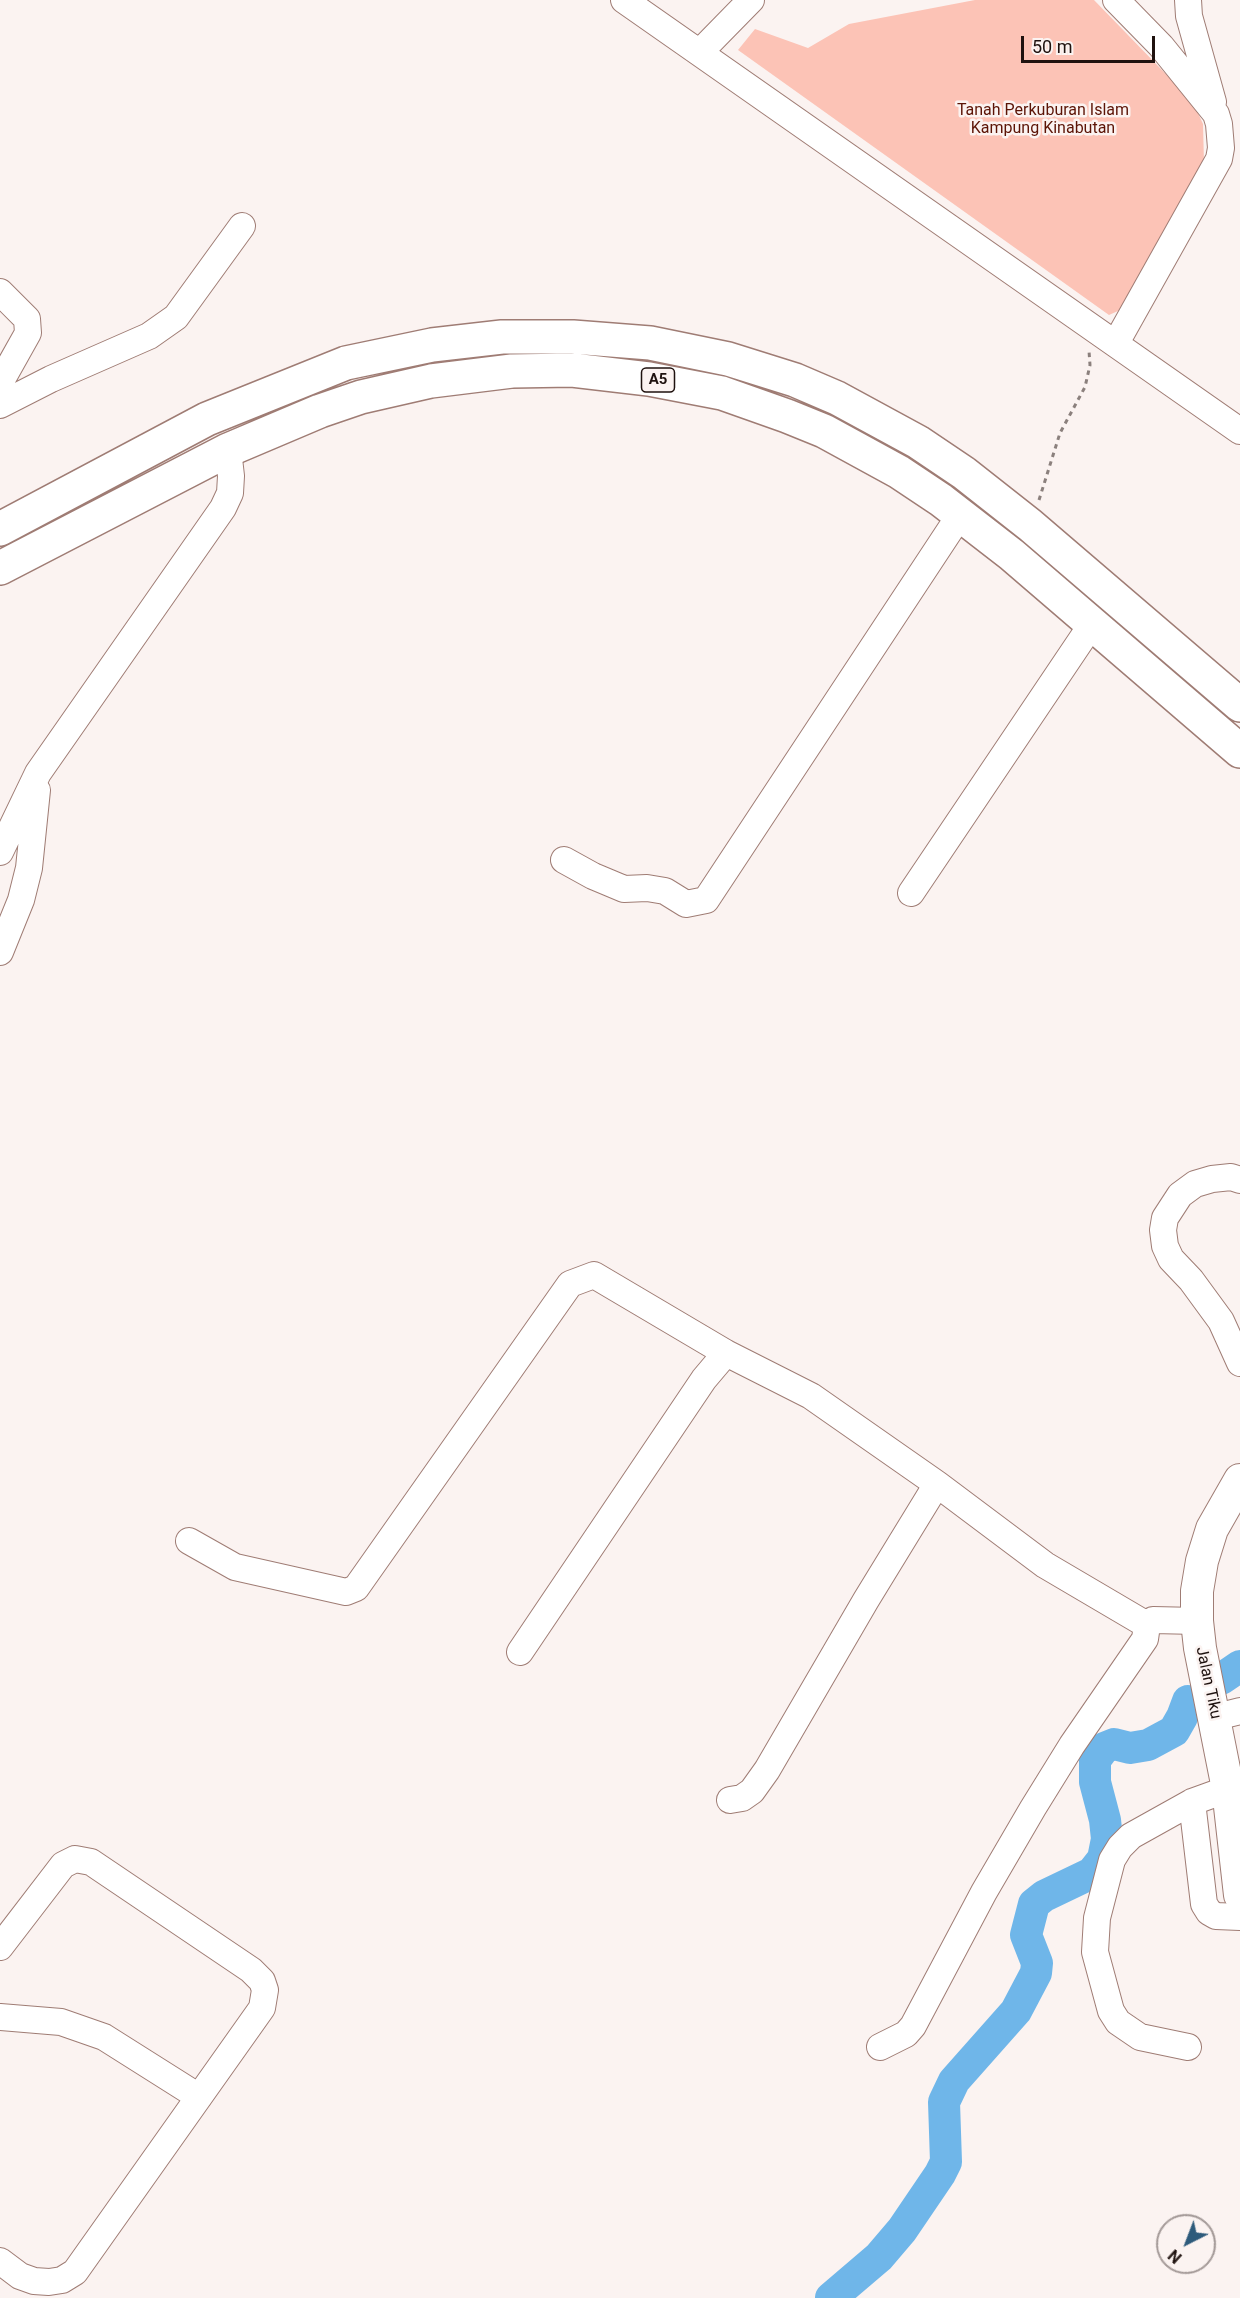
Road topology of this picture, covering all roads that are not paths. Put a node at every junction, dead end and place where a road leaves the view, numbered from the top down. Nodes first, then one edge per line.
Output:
1 (624, 0) edge
2 (751, 0) edge
3 (1116, 0) edge
4 (1188, 0) edge
5 (700, 52) junction
6 (1216, 114) junction
7 (242, 226) dead end
8 (0, 292) edge
9 (1110, 338) junction
10 (0, 383) edge
11 (0, 405) edge
12 (1240, 430) edge
13 (228, 450) junction
14 (960, 515) junction
15 (0, 529) edge
16 (0, 568) edge
17 (1092, 624) junction
18 (1240, 705) edge
19 (1240, 751) edge
20 (38, 773) junction
21 (2, 845) edge
22 (564, 860) dead end
23 (911, 893) dead end
24 (0, 952) edge
25 (1240, 1180) edge
26 (726, 1353) junction
27 (1240, 1363) edge
28 (1240, 1480) edge
29 (937, 1484) junction
30 (189, 1541) dead end
31 (1197, 1621) junction
32 (1147, 1625) junction
33 (520, 1652) dead end
34 (1228, 1714) edge
35 (1228, 1790) junction
36 (730, 1800) dead end
37 (1192, 1802) junction
38 (1240, 1895) edge
39 (1240, 1917) edge
40 (0, 1947) edge
41 (0, 2017) edge
42 (880, 2047) dead end
43 (1188, 2047) dead end
44 (199, 2097) junction
45 (0, 2260) edge

1 - 5 street
2 - 5 street
3 - 6 street
4 - 6 street
5 - 9 street
6 - 9 street
7 - 11 street
8 - 10 street
9 - 12 street
13 - 14 highway, A5
13 - 16 highway, A5
13 - 20 street
14 - 17 highway, A5
14 - 22 street
15 - 18 highway, A5
17 - 19 highway, A5
17 - 23 street
20 - 21 street
20 - 24 street
25 - 27 street
26 - 29 street
26 - 30 street
26 - 33 street
28 - 31 main road, Jalan Tiku
29 - 32 street
29 - 36 street
31 - 32 street
31 - 34 main road, Jalan Tiku
32 - 42 street
34 - 35 main road, Jalan Tiku
35 - 37 street
35 - 38 main road, Jalan Tiku
37 - 39 street
37 - 43 street
40 - 44 street
41 - 44 street
44 - 45 street

